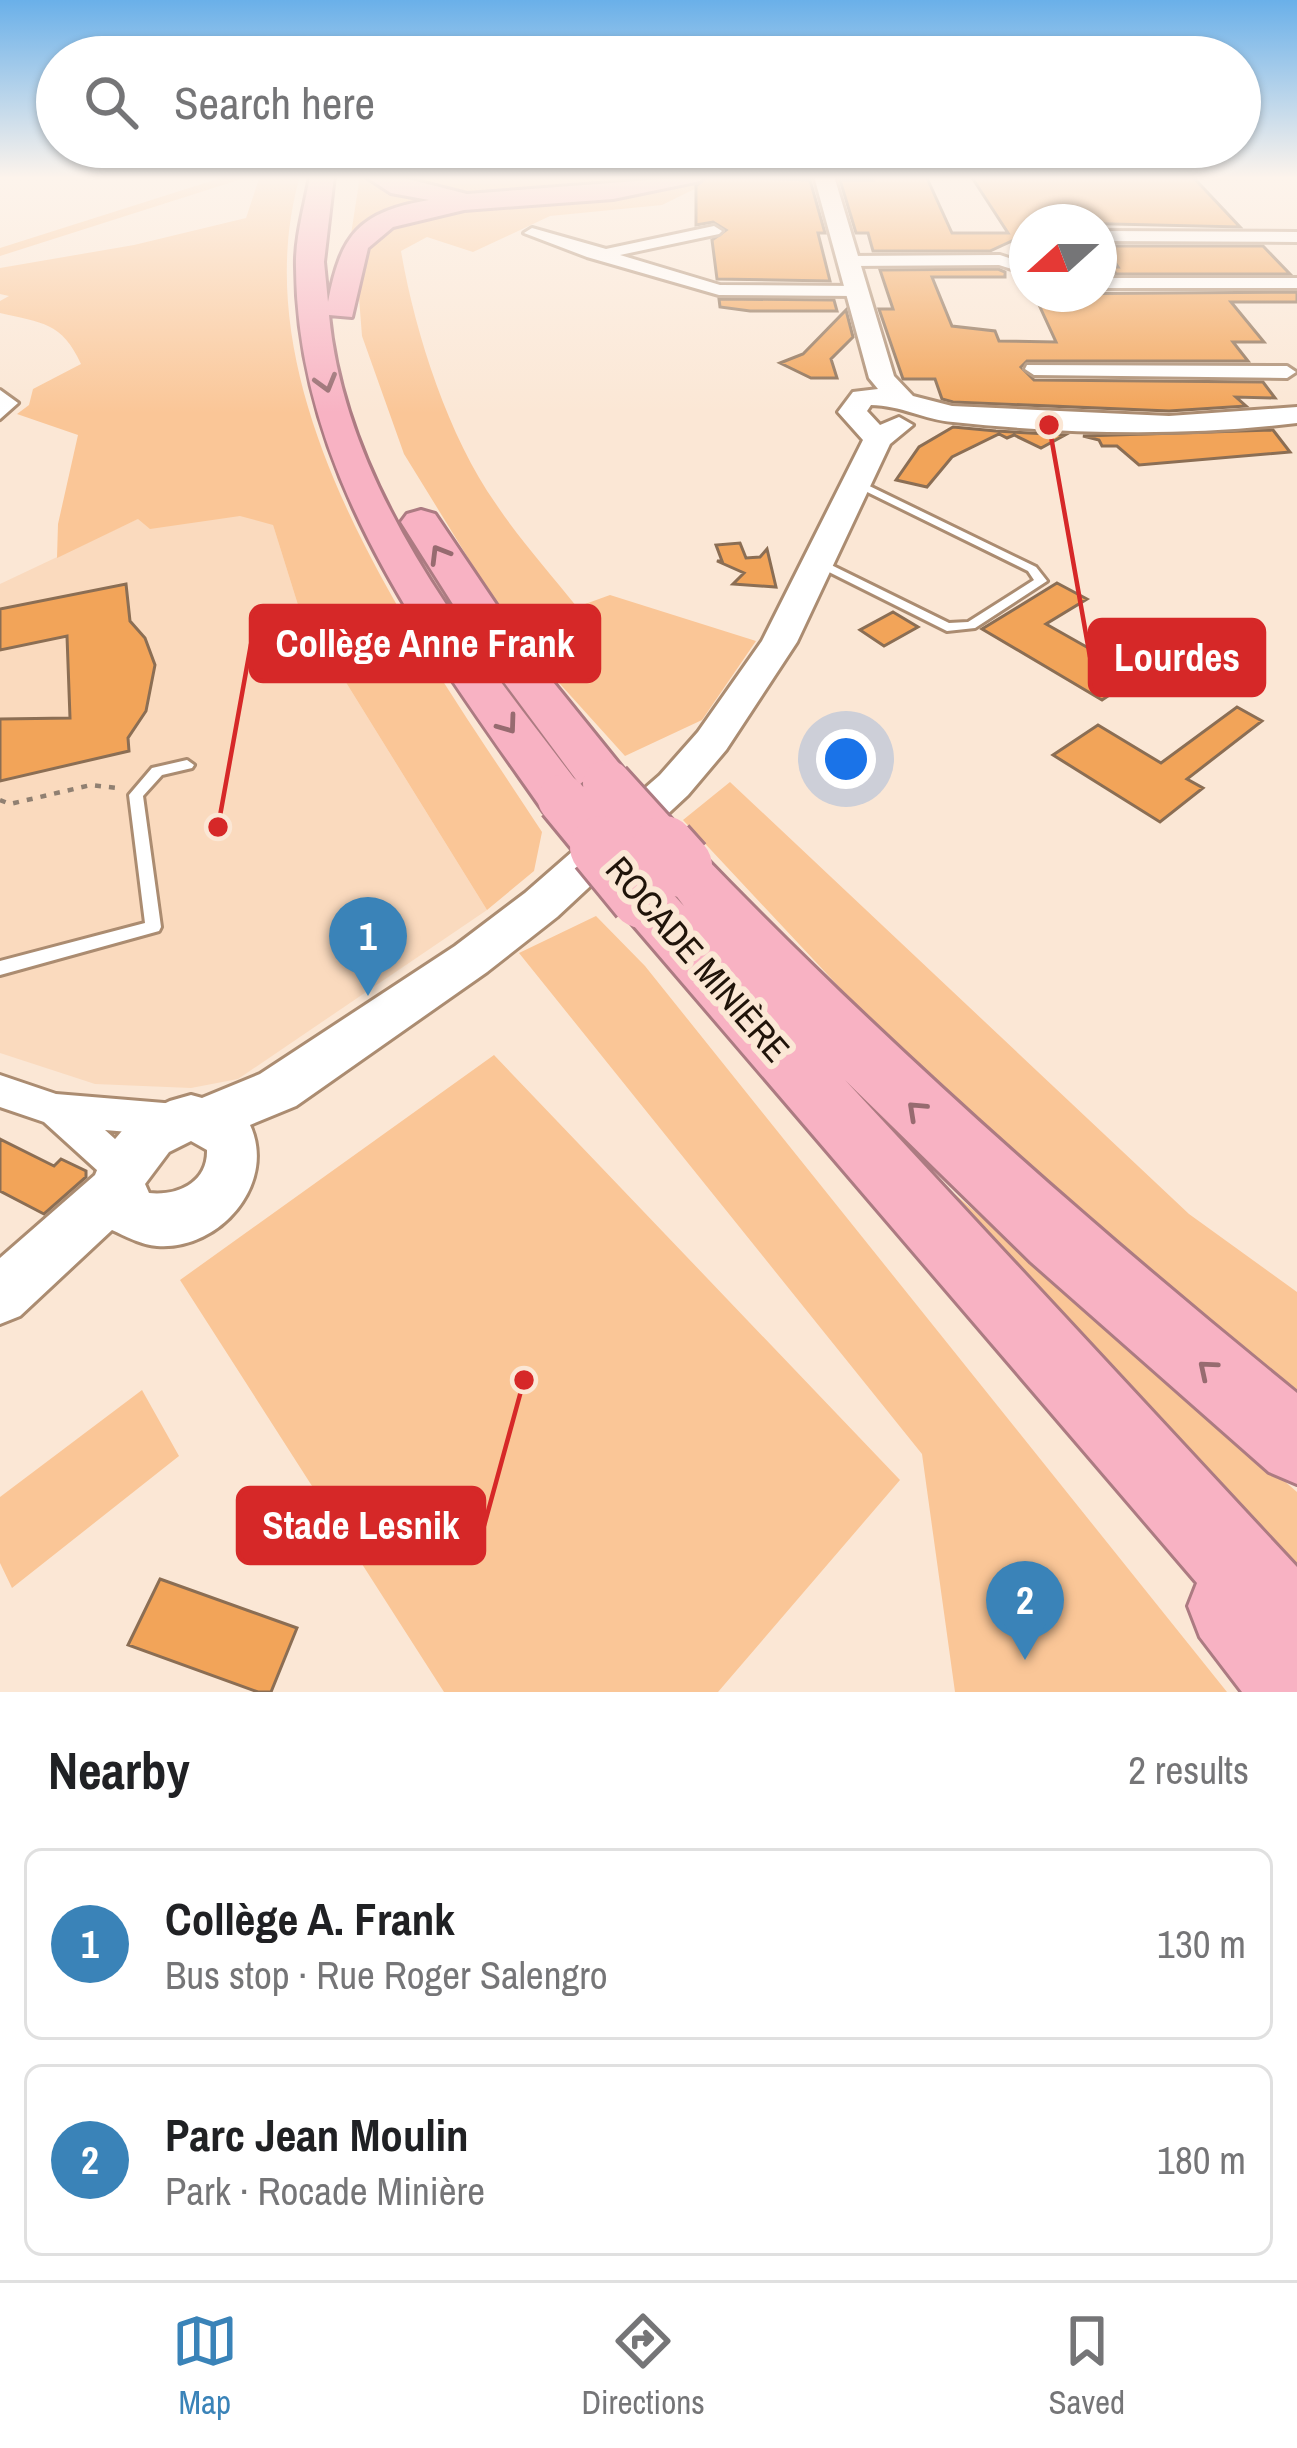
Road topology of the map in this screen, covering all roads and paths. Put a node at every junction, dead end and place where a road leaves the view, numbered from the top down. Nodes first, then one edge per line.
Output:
1 (309, 255) edge
2 (338, 255) edge
3 (351, 255) edge
4 (614, 255) edge
5 (695, 255) edge
6 (846, 255) edge
7 (1009, 255) edge
8 (1000, 260) junction
9 (848, 261) junction
10 (1009, 263) edge
11 (692, 283) junction
12 (1117, 283) edge
13 (1297, 283) edge
14 (856, 291) junction
15 (340, 310) junction
16 (1034, 369) dead end
17 (1292, 378) edge
18 (0, 396) edge
19 (889, 411) junction
20 (0, 412) edge
21 (1292, 417) edge
22 (856, 483) junction
23 (817, 562) junction
24 (187, 764) dead end
25 (100, 787) dead end
26 (585, 791) junction
27 (0, 800) edge
28 (662, 882) junction
29 (0, 968) edge
30 (0, 1091) edge
31 (56, 1110) junction
32 (206, 1133) junction
33 (130, 1192) junction
34 (958, 1253) junction
35 (0, 1296) edge
36 (1297, 1444) edge
37 (1297, 1632) edge
38 (1297, 1691) edge

1 -> 26 highway, ROCADE MINIÈRE
2 - 15 highway, ROCADE MINIÈRE
3 - 15 highway
4 - 11 street
5 - 11 street
6 - 9 street
7 - 8 street
8 - 9 street
8 - 10 street
9 - 14 street
11 - 14 street
12 - 13 street
14 - 19 street
26 -> 15 highway, ROCADE MINIÈRE
16 - 17 street
18 - 20 street
19 - 21 street
19 - 22 street
22 - 23 street
22 - 23 lane
23 - 32 street
24 - 29 lane
25 - 27 path
26 - 28 highway, ROCADE MINIÈRE, bridge
28 - 34 highway, ROCADE MINIÈRE
36 -> 28 highway, ROCADE MINIÈRE
30 - 31 street
31 - 32 street
31 - 33 street
32 - 33 street
32 - 33 street
33 - 35 street
34 - 37 highway, ROCADE MINIÈRE
34 - 38 highway

